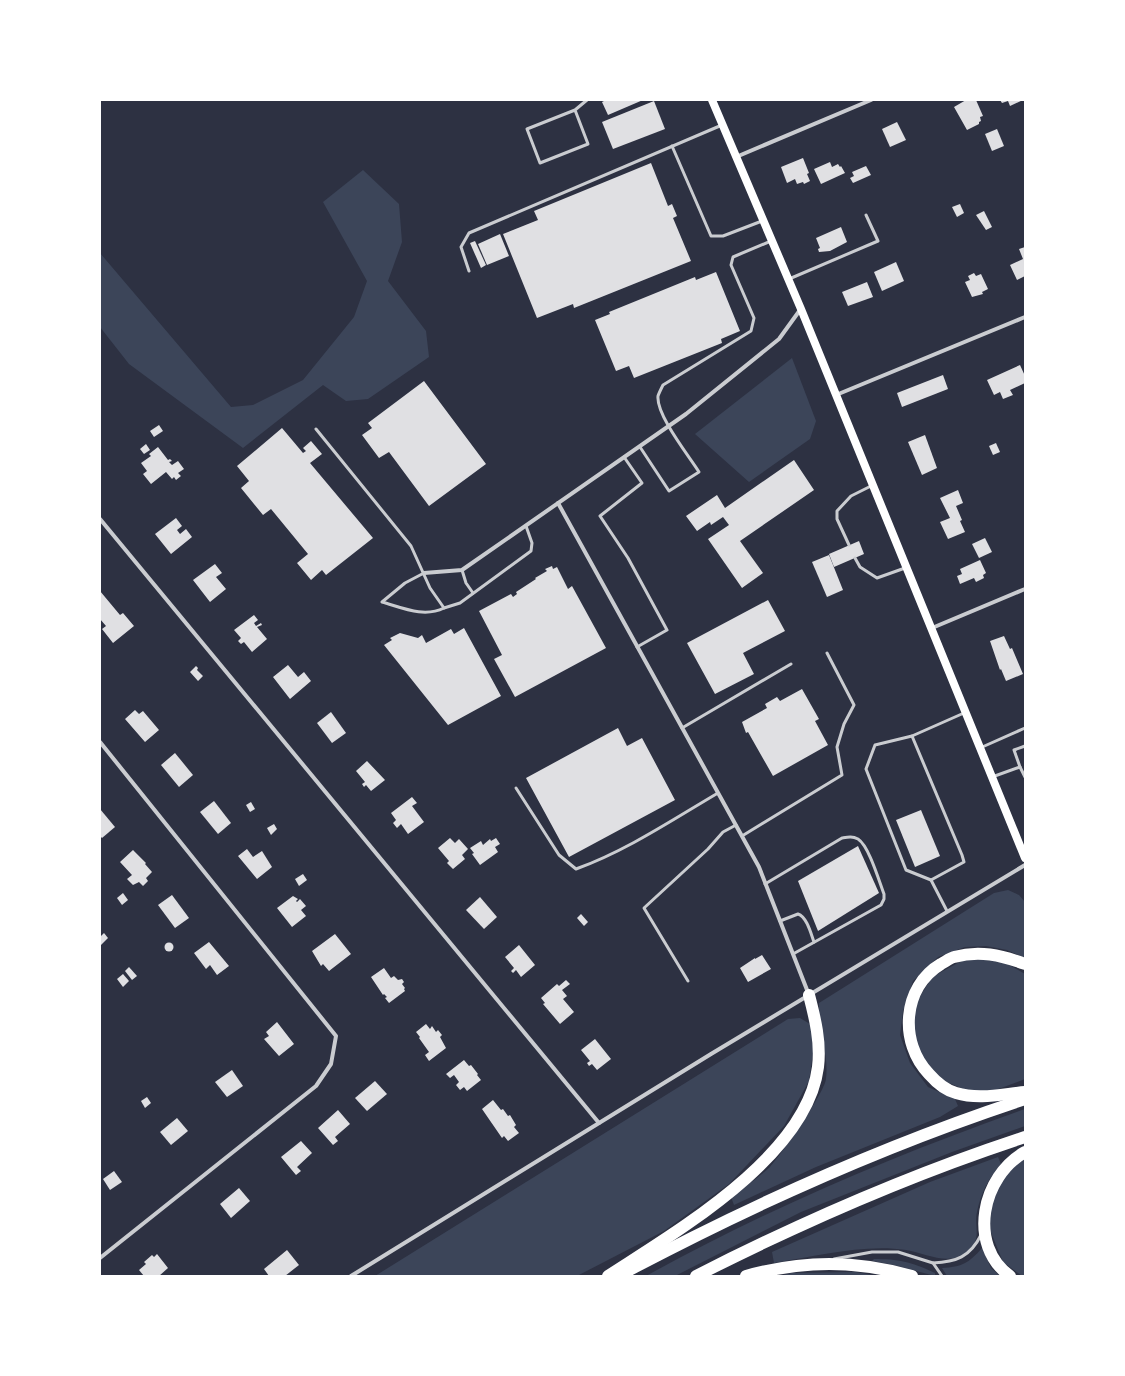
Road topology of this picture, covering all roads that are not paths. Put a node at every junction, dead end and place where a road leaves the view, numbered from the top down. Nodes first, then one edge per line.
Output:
1 (587, 100) edge
2 (712, 100) edge
3 (871, 100) edge
4 (575, 110) junction
5 (722, 126) junction
6 (672, 146) junction
7 (735, 157) junction
8 (866, 215) dead end
9 (762, 221) junction
10 (771, 241) junction
11 (470, 271) dead end
12 (788, 279) junction
13 (801, 309) junction
14 (1025, 317) edge
15 (836, 395) junction
16 (669, 427) junction
17 (316, 429) dead end
18 (640, 447) junction
19 (624, 457) junction
20 (873, 485) junction
21 (558, 503) junction
22 (100, 519) edge
23 (526, 526) junction
24 (849, 546) dead end
25 (855, 558) dead end
26 (907, 568) junction
27 (462, 570) junction
28 (424, 573) junction
29 (1025, 589) edge
30 (473, 593) junction
31 (444, 608) junction
32 (932, 628) junction
33 (637, 647) junction
34 (827, 653) dead end
35 (791, 664) dead end
36 (966, 712) junction
37 (682, 728) junction
38 (1025, 728) edge
39 (912, 736) junction
40 (100, 742) edge
41 (1025, 746) edge
42 (980, 748) junction
43 (1020, 768) junction
44 (992, 777) junction
45 (1025, 778) edge
46 (516, 788) dead end
47 (718, 793) junction
48 (736, 825) junction
49 (742, 836) junction
50 (1025, 858) edge
51 (1025, 865) edge
52 (931, 880) junction
53 (765, 884) junction
54 (946, 911) junction
55 (780, 921) junction
56 (814, 942) junction
57 (793, 954) junction
58 (1025, 964) edge
59 (688, 981) dead end
60 (809, 995) junction
61 (1025, 1092) edge
62 (1025, 1099) edge
63 (599, 1124) junction
64 (1025, 1137) edge
65 (1025, 1152) edge
66 (984, 1229) junction
67 (100, 1258) edge
68 (809, 1263) junction
69 (933, 1263) junction
70 (351, 1276) edge
71 (608, 1276) edge
72 (618, 1276) edge
73 (696, 1276) edge
74 (746, 1276) edge
75 (912, 1276) edge
76 (942, 1276) edge
77 (1010, 1276) edge

1 - 4 lane
2 - 5 main road
3 - 7 street
4 - 4 lane
5 - 6 lane
5 - 7 main road
6 - 9 lane
6 - 11 lane
7 - 9 main road
8 - 12 lane
9 - 10 main road
10 - 12 main road
10 - 16 lane
12 - 13 main road
13 - 15 main road
13 - 16 street
14 - 15 street
15 - 20 main road
16 - 18 street
16 - 18 lane
17 - 28 lane
18 - 19 street
19 - 21 street
19 - 33 lane
20 - 24 lane
20 - 26 main road
21 - 23 street
21 - 33 street
22 - 63 street
23 - 27 street
23 - 30 lane
25 - 26 lane
26 - 32 main road
27 - 28 street
27 - 30 lane
28 - 31 lane
28 - 31 lane
29 - 32 street
30 - 31 lane
32 - 36 main road
33 - 37 street
34 - 49 lane
35 - 37 lane
36 - 39 lane
36 - 42 main road
37 - 47 street
38 - 42 lane
39 - 52 lane
39 - 52 lane
40 - 67 street
41 - 43 lane
42 - 44 main road
43 - 44 lane
43 - 45 lane
44 - 50 main road
46 - 47 lane
47 - 48 street
48 - 49 street
48 - 59 lane
49 - 53 street
51 - 54 street
52 - 54 lane
53 - 55 street
53 - 56 lane
54 - 60 street
55 - 56 lane
55 - 57 street
56 - 57 lane
57 - 60 street
58 - 61 highway
60 - 63 street
60 - 71 highway
62 - 72 highway
63 - 70 street
64 - 73 highway
65 - 66 highway
66 - 69 lane
66 - 77 highway
68 - 69 lane
68 - 74 highway
68 - 75 highway
69 - 76 lane

